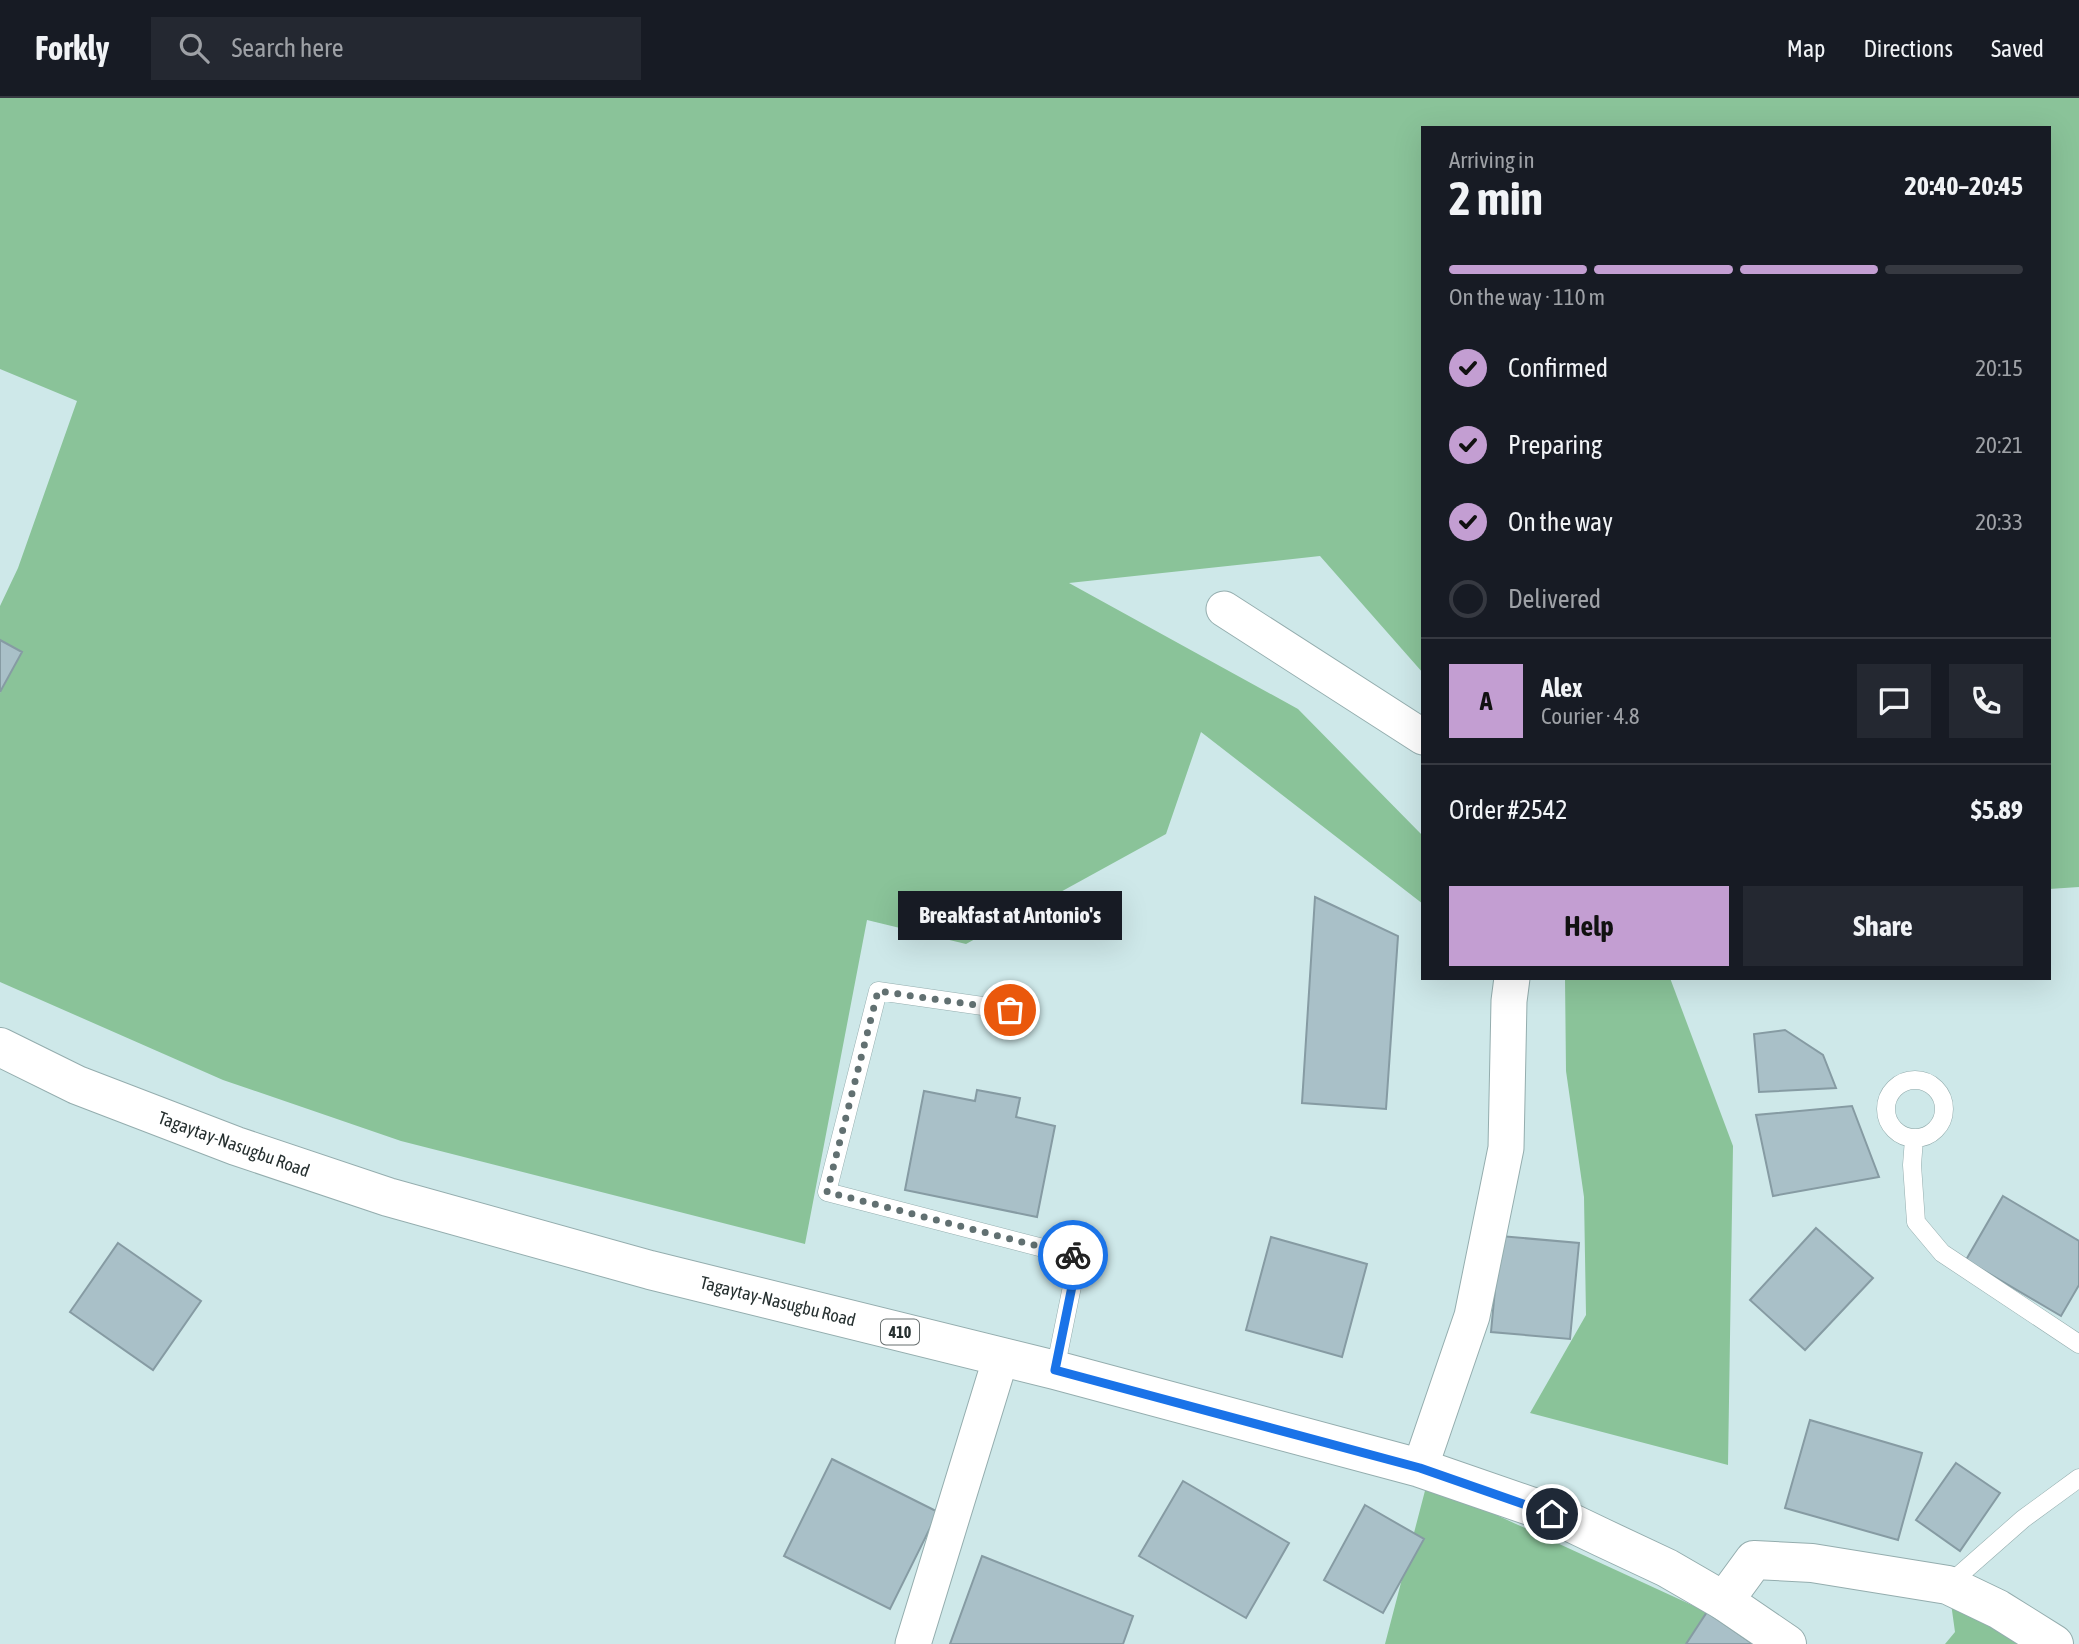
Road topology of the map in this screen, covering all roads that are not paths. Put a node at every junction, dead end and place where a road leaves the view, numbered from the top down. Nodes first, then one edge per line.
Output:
1 (1223, 609) dead end
2 (1421, 736) edge
3 (1512, 980) edge
4 (1010, 1010) dead end
5 (0, 1047) edge
6 (1914, 1139) dead end
7 (2079, 1344) edge
8 (1001, 1357) junction
9 (1055, 1370) junction
10 (1420, 1468) junction
11 (2079, 1478) edge
12 (1948, 1585) junction
13 (1724, 1601) junction
14 (913, 1644) edge
15 (1787, 1644) edge
16 (2054, 1644) edge

1 - 2 street
3 - 10 street
4 - 9 lane
5 - 8 main road, Tagaytay-Nasugbu Road / 410
6 - 7 lane
8 - 9 main road, Tagaytay-Nasugbu Road / 410
8 - 14 street
9 - 10 main road, Tagaytay-Nasugbu Road / 410
10 - 13 main road, Tagaytay-Nasugbu Road / 410
11 - 12 lane
12 - 13 main road
12 - 16 main road
13 - 15 main road, Tagaytay-Nasugbu Road / 410

